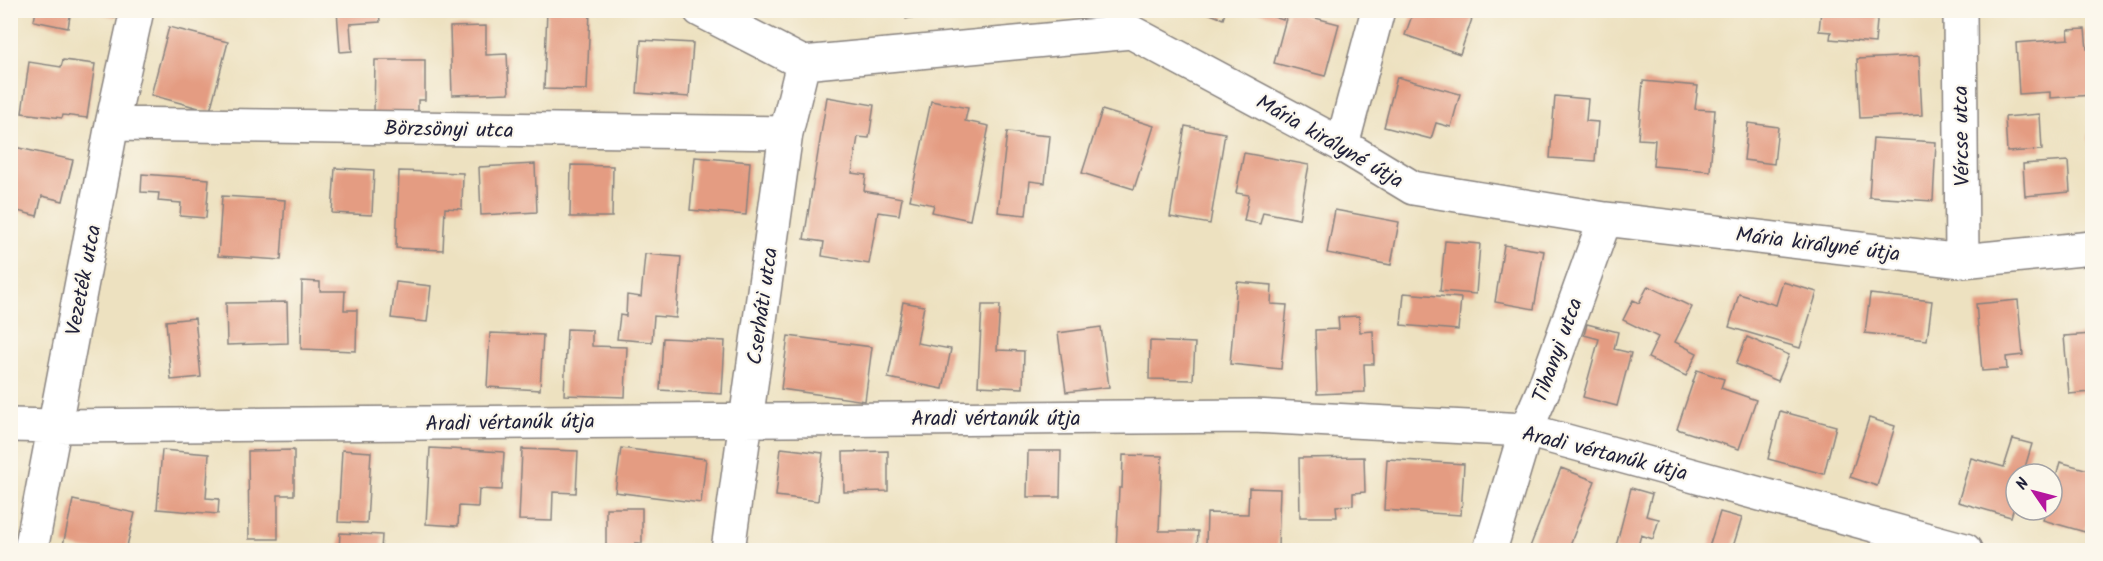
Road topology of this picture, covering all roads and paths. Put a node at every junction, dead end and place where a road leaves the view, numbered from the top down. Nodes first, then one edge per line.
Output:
1 (137, 10) edge
2 (700, 10) edge
3 (1378, 10) edge
4 (1960, 10) edge
5 (1134, 21) edge
6 (803, 63) junction
7 (112, 124) junction
8 (786, 134) junction
9 (1342, 145) junction
10 (1605, 219) junction
11 (2092, 248) edge
12 (1962, 261) junction
13 (746, 419) junction
14 (10, 425) edge
15 (56, 426) junction
16 (1526, 430) junction
17 (31, 550) edge
18 (728, 550) edge
19 (1490, 550) edge
20 (1965, 550) edge

1 - 7 street, Vezeték utca
2 - 6 street
3 - 9 street
4 - 12 street, Vércse utca
5 - 6 street, Mária királyné útja
5 - 9 street, Mária királyné útja
6 - 8 street, Cserháti utca
7 - 8 street, Börzsönyi utca
7 - 15 street, Vezeték utca
8 - 13 street, Cserháti utca
9 - 10 street, Mária királyné útja
10 - 12 street, Mária királyné útja
10 - 16 street, Tihanyi utca
11 - 12 street, Mária királyné útja
13 - 15 street, Aradi vértanúk útja
13 - 16 street, Aradi vértanúk útja
13 - 18 street, Cserháti utca
14 - 15 street, Aradi vértanúk útja
15 - 17 street, Vezeték utca
16 - 19 street, Tihanyi utca
16 - 20 street, Aradi vértanúk útja

